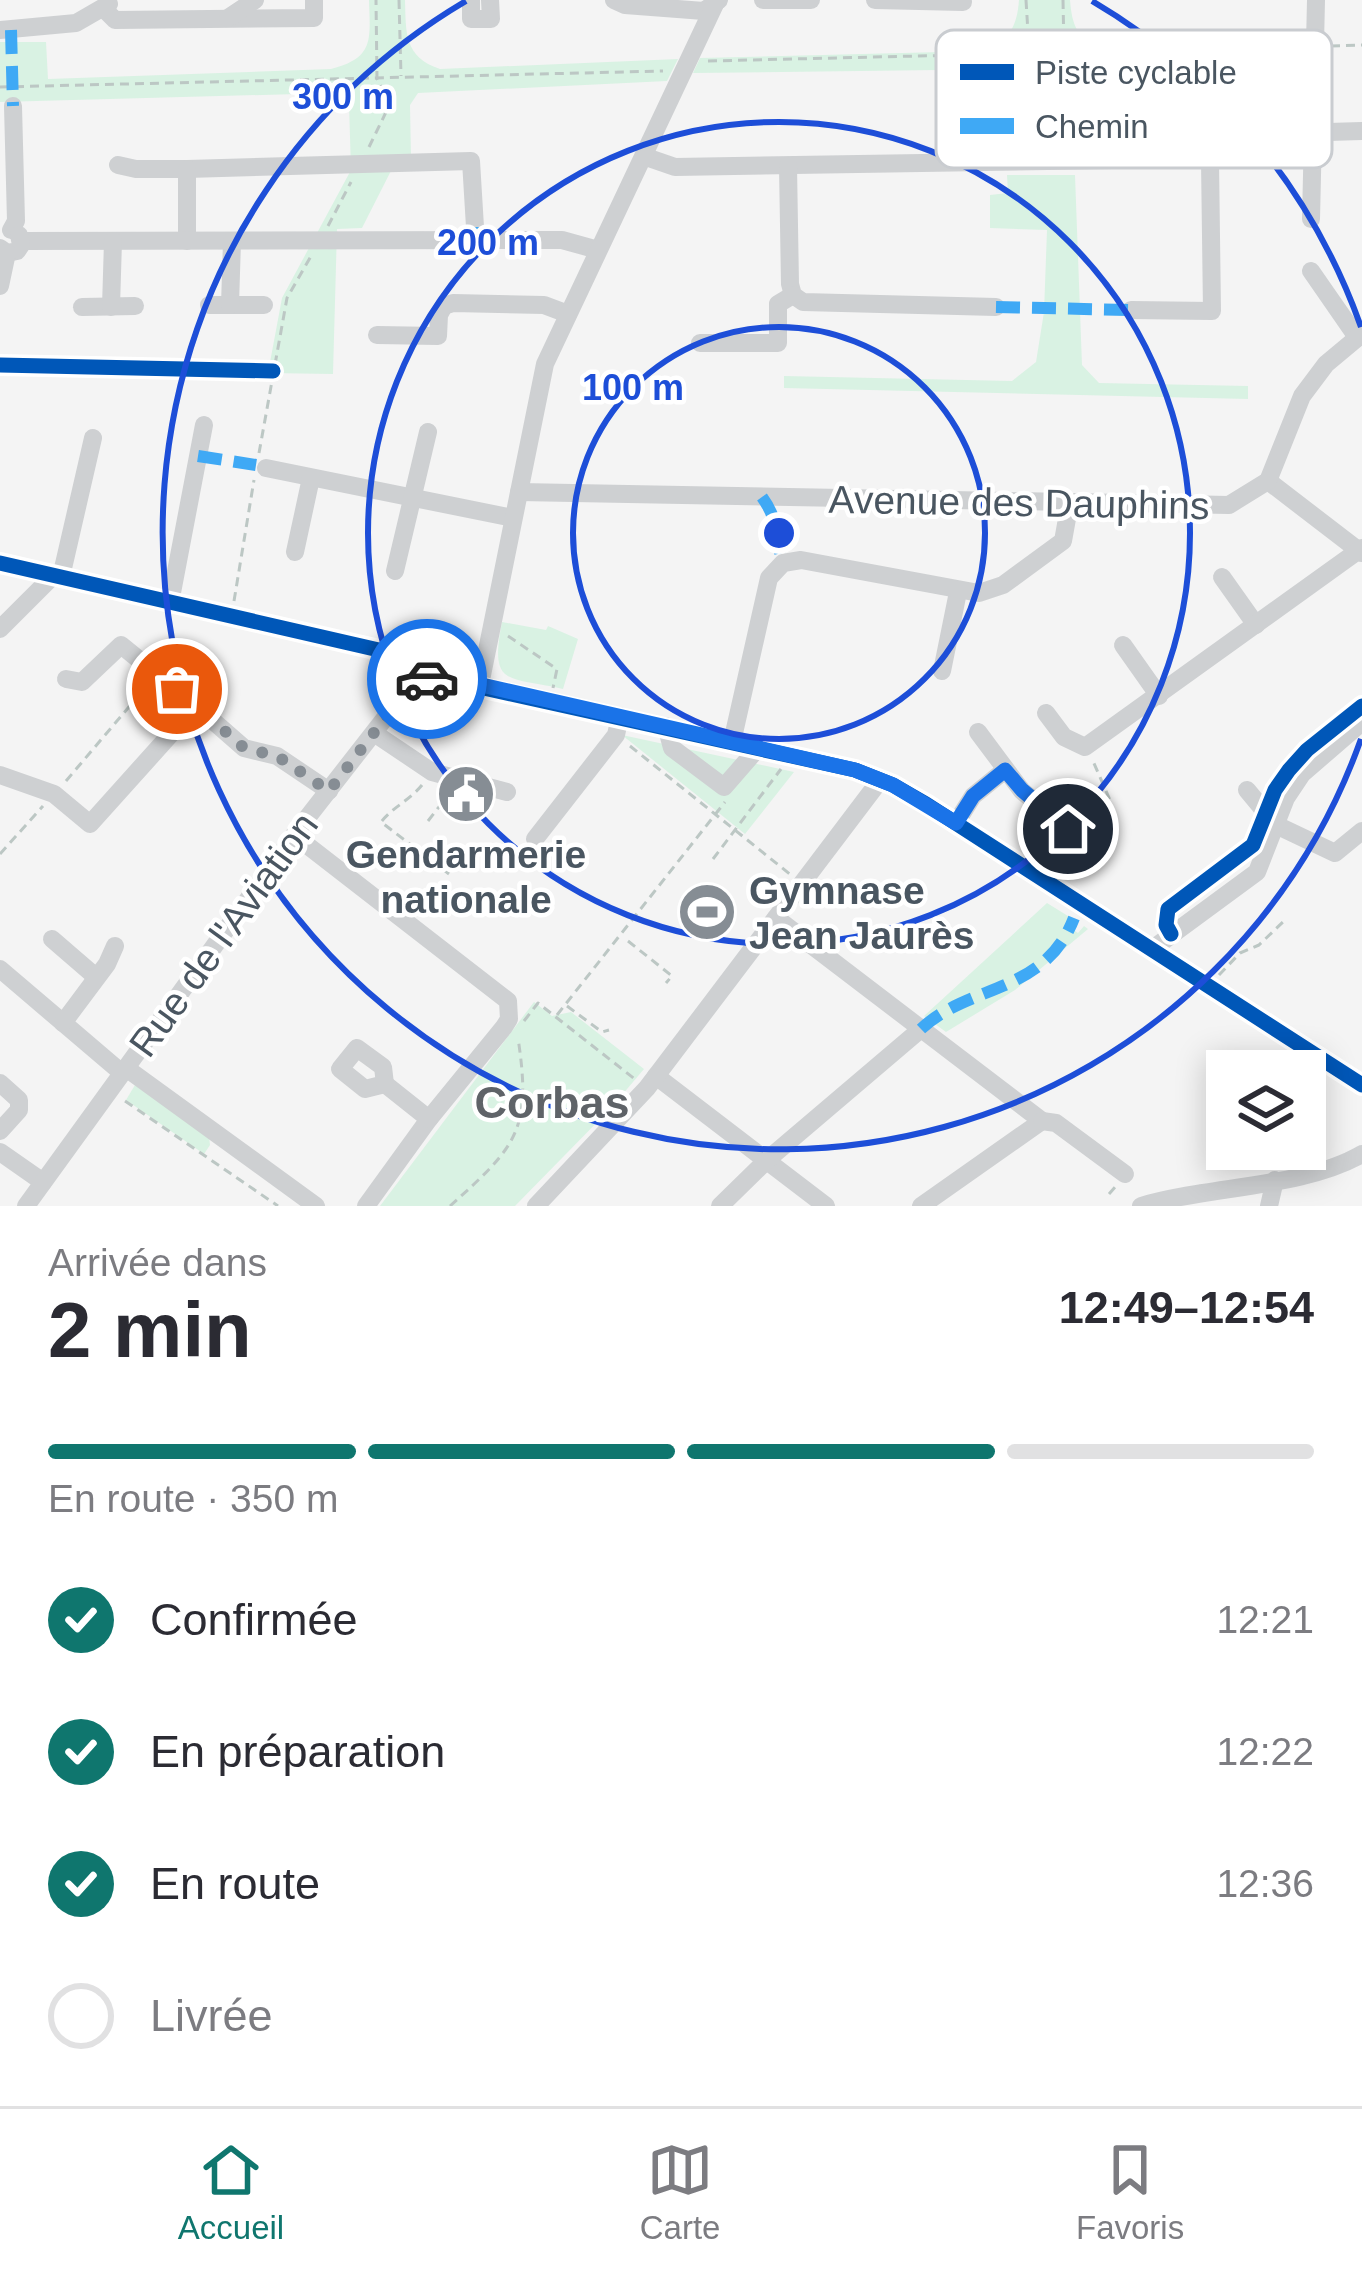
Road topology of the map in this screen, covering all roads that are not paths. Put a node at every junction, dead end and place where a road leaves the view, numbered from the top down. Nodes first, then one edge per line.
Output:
1 (256, 0) edge
2 (314, 0) edge
3 (471, 0) edge
4 (490, 0) edge
5 (614, 0) edge
6 (763, 0) edge
7 (811, 0) edge
8 (875, 0) edge
9 (717, 1) edge
10 (963, 2) edge
11 (108, 5) edge
12 (228, 18) junction
13 (0, 30) edge
14 (13, 106) dead end
15 (1362, 131) edge
16 (1332, 132) edge
17 (646, 157) junction
18 (936, 164) edge
19 (118, 165) dead end
20 (788, 166) junction
21 (1210, 168) edge
22 (1313, 168) edge
23 (187, 169) junction
24 (1311, 219) dead end
25 (475, 227) dead end
26 (187, 241) junction
27 (232, 241) junction
28 (8, 242) edge
29 (113, 242) junction
30 (598, 250) junction
31 (1310, 271) dead end
32 (0, 286) edge
33 (793, 295) junction
34 (136, 305) dead end
35 (209, 305) dead end
36 (230, 305) junction
37 (265, 305) dead end
38 (111, 307) junction
39 (995, 307) dead end
40 (82, 308) dead end
41 (1131, 310) dead end
42 (568, 314) junction
43 (377, 335) dead end
44 (1359, 335) edge
45 (700, 343) dead end
46 (204, 425) dead end
47 (428, 432) dead end
48 (93, 438) dead end
49 (266, 468) dead end
50 (311, 478) junction
51 (1268, 481) junction
52 (519, 492) junction
53 (412, 499) junction
54 (1070, 502) junction
55 (513, 518) junction
56 (1361, 550) edge
57 (295, 552) dead end
58 (0, 563) edge
59 (395, 572) dead end
60 (57, 576) junction
61 (1222, 578) dead end
62 (958, 592) junction
63 (170, 603) junction
64 (1256, 625) junction
65 (0, 629) edge
66 (1123, 645) dead end
67 (942, 671) dead end
68 (434, 677) junction
69 (66, 679) dead end
70 (480, 685) junction
71 (1159, 696) junction
72 (196, 706) junction
73 (1046, 713) dead end
74 (1362, 722) edge
75 (618, 726) junction
76 (666, 726) junction
77 (978, 732) dead end
78 (374, 733) junction
79 (732, 742) junction
80 (762, 748) junction
81 (1005, 770) junction
82 (0, 775) edge
83 (881, 779) junction
84 (1247, 790) dead end
85 (329, 791) junction
86 (507, 792) dead end
87 (956, 823) junction
88 (1276, 825) junction
89 (1068, 829) dead end
90 (1362, 831) edge
91 (294, 835) junction
92 (535, 839) dead end
93 (776, 918) junction
94 (52, 939) dead end
95 (115, 946) dead end
96 (1151, 950) junction
97 (0, 969) edge
98 (96, 977) junction
99 (63, 1023) junction
100 (921, 1029) junction
101 (124, 1071) junction
102 (651, 1082) junction
103 (0, 1083) edge
104 (385, 1084) dead end
105 (1362, 1084) edge
106 (429, 1119) junction
107 (1042, 1121) junction
108 (0, 1131) edge
109 (0, 1152) edge
110 (1362, 1154) edge
111 (766, 1161) junction
112 (1125, 1174) dead end
113 (1275, 1180) junction
114 (43, 1182) junction
115 (26, 1206) edge
116 (316, 1206) edge
117 (366, 1206) edge
118 (536, 1206) edge
119 (720, 1206) edge
120 (826, 1206) edge
121 (921, 1206) edge
122 (1141, 1206) edge
123 (1269, 1206) edge

1 - 12 street
2 - 12 street
3 - 4 street
5 - 9 street
6 - 7 street
8 - 10 street
9 - 17 street
11 - 12 street
11 - 13 street
14 - 28 street
15 - 16 street
17 - 20 street
17 - 30 street
18 - 20 street
19 - 23 street
20 - 33 street
21 - 41 street
22 - 24 street
23 - 25 street
23 - 26 street
26 - 27 street
26 - 29 street
27 - 30 street
27 - 36 street
28 - 29 street
28 - 32 street
29 - 38 street
30 - 42 street
31 - 44 street
33 - 39 street
33 - 45 street
34 - 38 street
35 - 36 street
36 - 37 street
38 - 40 street
42 - 43 street
42 - 52 street
44 - 51 street
46 - 63 street
47 - 53 street
48 - 60 street
49 - 50 street
50 - 53 street
50 - 57 street
51 - 54 street, Avenue des Dauphins
51 - 56 street
52 - 54 street, Avenue des Dauphins
52 - 55 street
53 - 55 street
53 - 59 street
54 - 62 street
55 - 70 street
56 - 64 street
58 - 60 street
60 - 63 street
60 - 65 street
61 - 64 street
62 - 67 street
62 - 79 street
63 - 68 street
64 - 71 street
66 - 71 street
68 - 70 street
68 - 78 street, Rue de l'Aviation
69 - 72 street
70 - 75 street
71 - 73 street
72 - 82 street
72 - 85 street
74 - 88 street
75 - 76 street
75 - 92 street
76 - 79 street
76 - 80 street
77 - 81 street
78 - 85 street, Rue de l'Aviation
78 - 86 street
79 - 80 street
80 - 83 street
81 - 87 street
81 - 89 street
83 - 87 street
83 - 93 street
84 - 88 street
85 - 91 street, Rue de l'Aviation
87 - 96 street
88 - 90 street
88 - 96 street
91 - 101 street, Rue de l'Aviation
91 - 106 street
93 - 100 street
93 - 102 street
94 - 98 street
95 - 98 street
96 - 105 street
97 - 99 street
98 - 99 street
99 - 101 street
100 - 107 street
100 - 111 street
101 - 114 street, Rue de l'Aviation
101 - 116 street
102 - 111 street
102 - 118 street
103 - 108 street
104 - 106 street
106 - 117 street
107 - 112 street
107 - 121 street
109 - 114 street
110 - 113 street
111 - 119 street
111 - 120 street
113 - 122 street
113 - 123 street
114 - 115 street, Rue de l'Aviation

